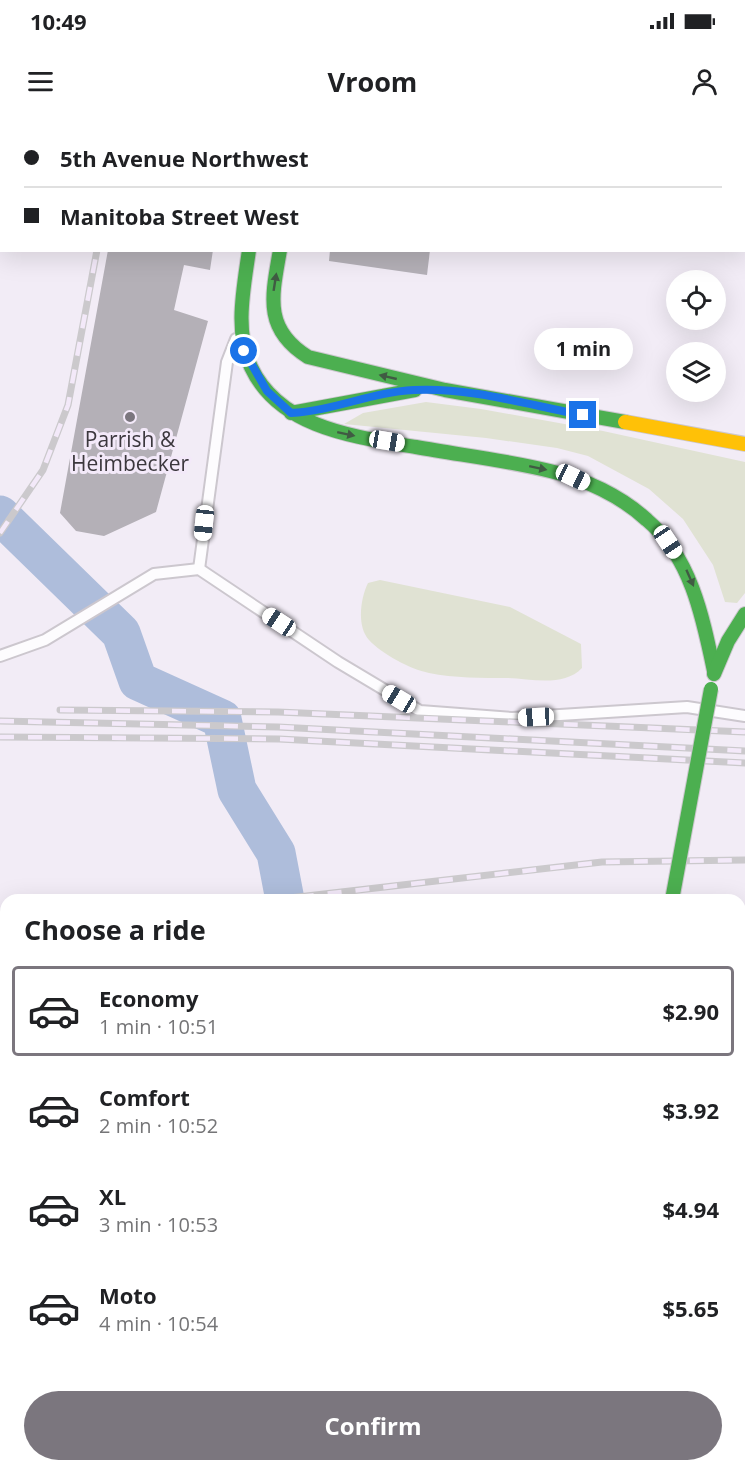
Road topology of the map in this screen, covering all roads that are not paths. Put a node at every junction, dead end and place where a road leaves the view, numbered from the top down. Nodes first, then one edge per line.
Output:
1 (249, 252) edge
2 (280, 252) edge
3 (241, 326) junction
4 (445, 390) junction
5 (291, 413) junction
6 (745, 444) edge
7 (199, 569) junction
8 (745, 614) edge
9 (1, 656) edge
10 (736, 660) dead end
11 (714, 671) junction
12 (711, 689) junction
13 (745, 717) edge
14 (673, 894) edge

1 - 3 street
4 -> 2 street
3 - 5 street
3 - 7 lane
4 - 5 street
4 - 6 street
5 -> 11 street
7 - 9 lane
7 - 13 lane
8 - 11 street
10 - 12 street
11 - 12 street
12 - 14 street, bridge

